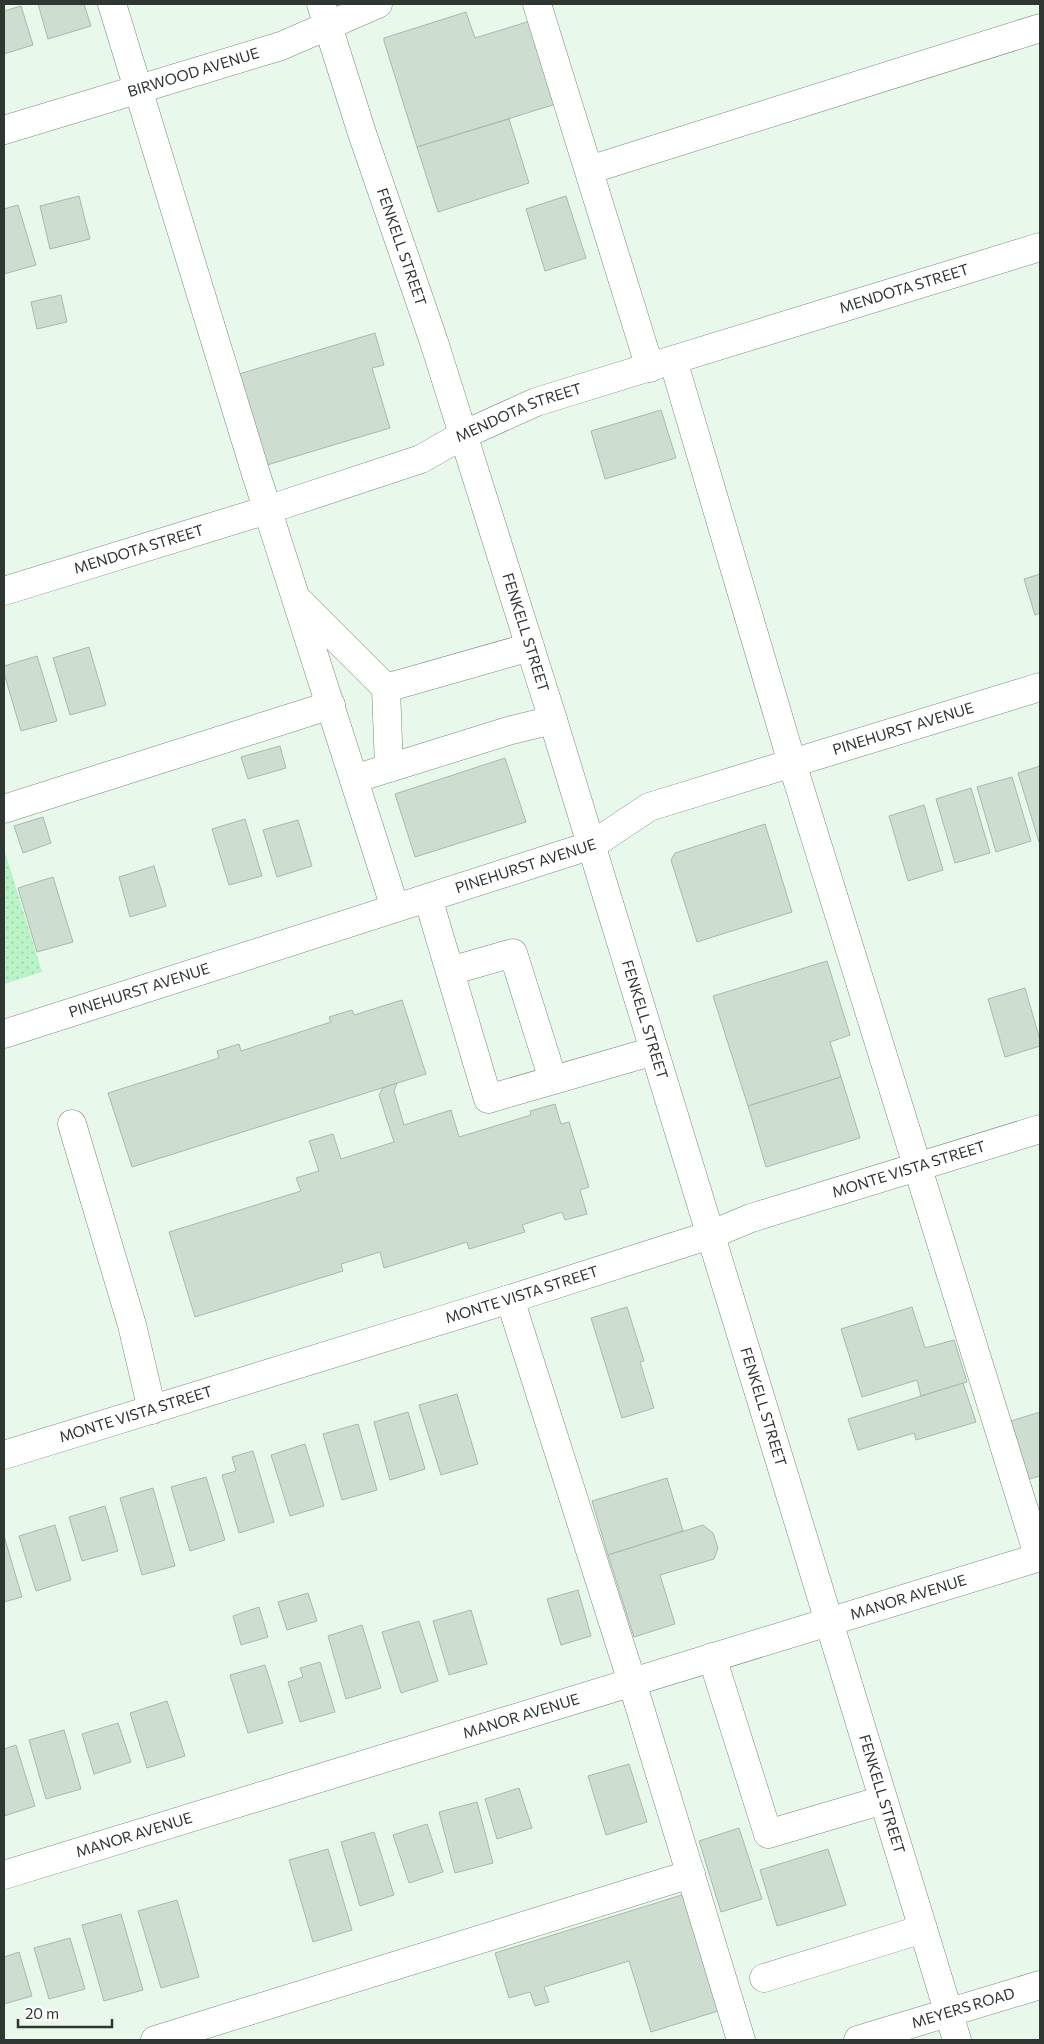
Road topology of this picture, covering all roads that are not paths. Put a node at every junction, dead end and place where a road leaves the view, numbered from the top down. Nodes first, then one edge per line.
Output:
1 (112, 4) edge
2 (378, 4) edge
3 (537, 4) edge
4 (324, 14) edge
5 (1040, 28) edge
6 (139, 89) junction
7 (4, 130) edge
8 (588, 170) junction
9 (1040, 247) edge
10 (661, 364) junction
11 (463, 435) junction
12 (267, 510) junction
13 (4, 591) edge
14 (296, 598) junction
15 (530, 647) junction
16 (1040, 687) edge
17 (386, 688) junction
18 (331, 705) junction
19 (553, 720) junction
20 (792, 763) junction
21 (389, 768) junction
22 (354, 779) junction
23 (4, 809) edge
24 (592, 845) junction
25 (428, 898) junction
26 (395, 908) junction
27 (450, 971) junction
28 (4, 1034) edge
29 (654, 1051) junction
30 (553, 1080) junction
31 (72, 1124) dead end
32 (1040, 1129) edge
33 (917, 1167) junction
34 (710, 1235) junction
35 (510, 1300) junction
36 (152, 1410) junction
37 (4, 1455) edge
38 (1040, 1558) edge
39 (828, 1622) junction
40 (712, 1657) junction
41 (632, 1682) junction
42 (883, 1800) junction
43 (691, 1874) junction
44 (4, 1875) edge
45 (923, 1929) junction
46 (764, 1978) dead end
47 (1040, 1985) edge
48 (949, 2012) junction
49 (155, 2040) edge
50 (741, 2040) edge
51 (858, 2040) edge
52 (957, 2040) edge

1 - 6 street
2 - 4 street, BIRWOOD AVENUE
3 - 8 street
4 - 6 street, BIRWOOD AVENUE
4 - 11 street, FENKELL STREET
5 - 8 street
6 - 7 street, BIRWOOD AVENUE
6 - 12 street
8 - 10 street
9 - 10 street, MENDOTA STREET
10 - 11 street, MENDOTA STREET
10 - 20 street
11 - 12 street, MENDOTA STREET
11 - 15 street, FENKELL STREET
12 - 13 street, MENDOTA STREET
12 - 14 street
14 - 17 street
14 - 18 street
15 - 17 street
15 - 19 street, FENKELL STREET
16 - 20 street, PINEHURST AVENUE
17 - 21 street
18 - 22 street
18 - 23 street
19 - 21 street
19 - 24 street, FENKELL STREET
20 - 24 street, PINEHURST AVENUE
20 - 33 street
21 - 22 street
22 - 26 street
24 - 25 street, PINEHURST AVENUE
24 - 29 street, FENKELL STREET
25 - 26 street, PINEHURST AVENUE
25 - 27 street
26 - 28 street, PINEHURST AVENUE
27 - 30 street
27 - 30 street
29 - 30 street
29 - 34 street, FENKELL STREET
31 - 36 street
32 - 33 street, MONTE VISTA STREET
33 - 34 street, MONTE VISTA STREET
33 - 38 street
34 - 35 street, MONTE VISTA STREET
34 - 39 street, FENKELL STREET
35 - 36 street, MONTE VISTA STREET
35 - 41 street
36 - 37 street, MONTE VISTA STREET
38 - 39 street, MANOR AVENUE
39 - 40 street, MANOR AVENUE
39 - 42 street, FENKELL STREET
40 - 41 street, MANOR AVENUE
40 - 42 street
41 - 43 street
41 - 44 street, MANOR AVENUE
42 - 45 street, FENKELL STREET
43 - 49 street
43 - 50 street
45 - 46 street
45 - 48 street, FENKELL STREET
47 - 48 street, MEYERS ROAD
48 - 51 street, MEYERS ROAD
48 - 52 street, FENKELL STREET

